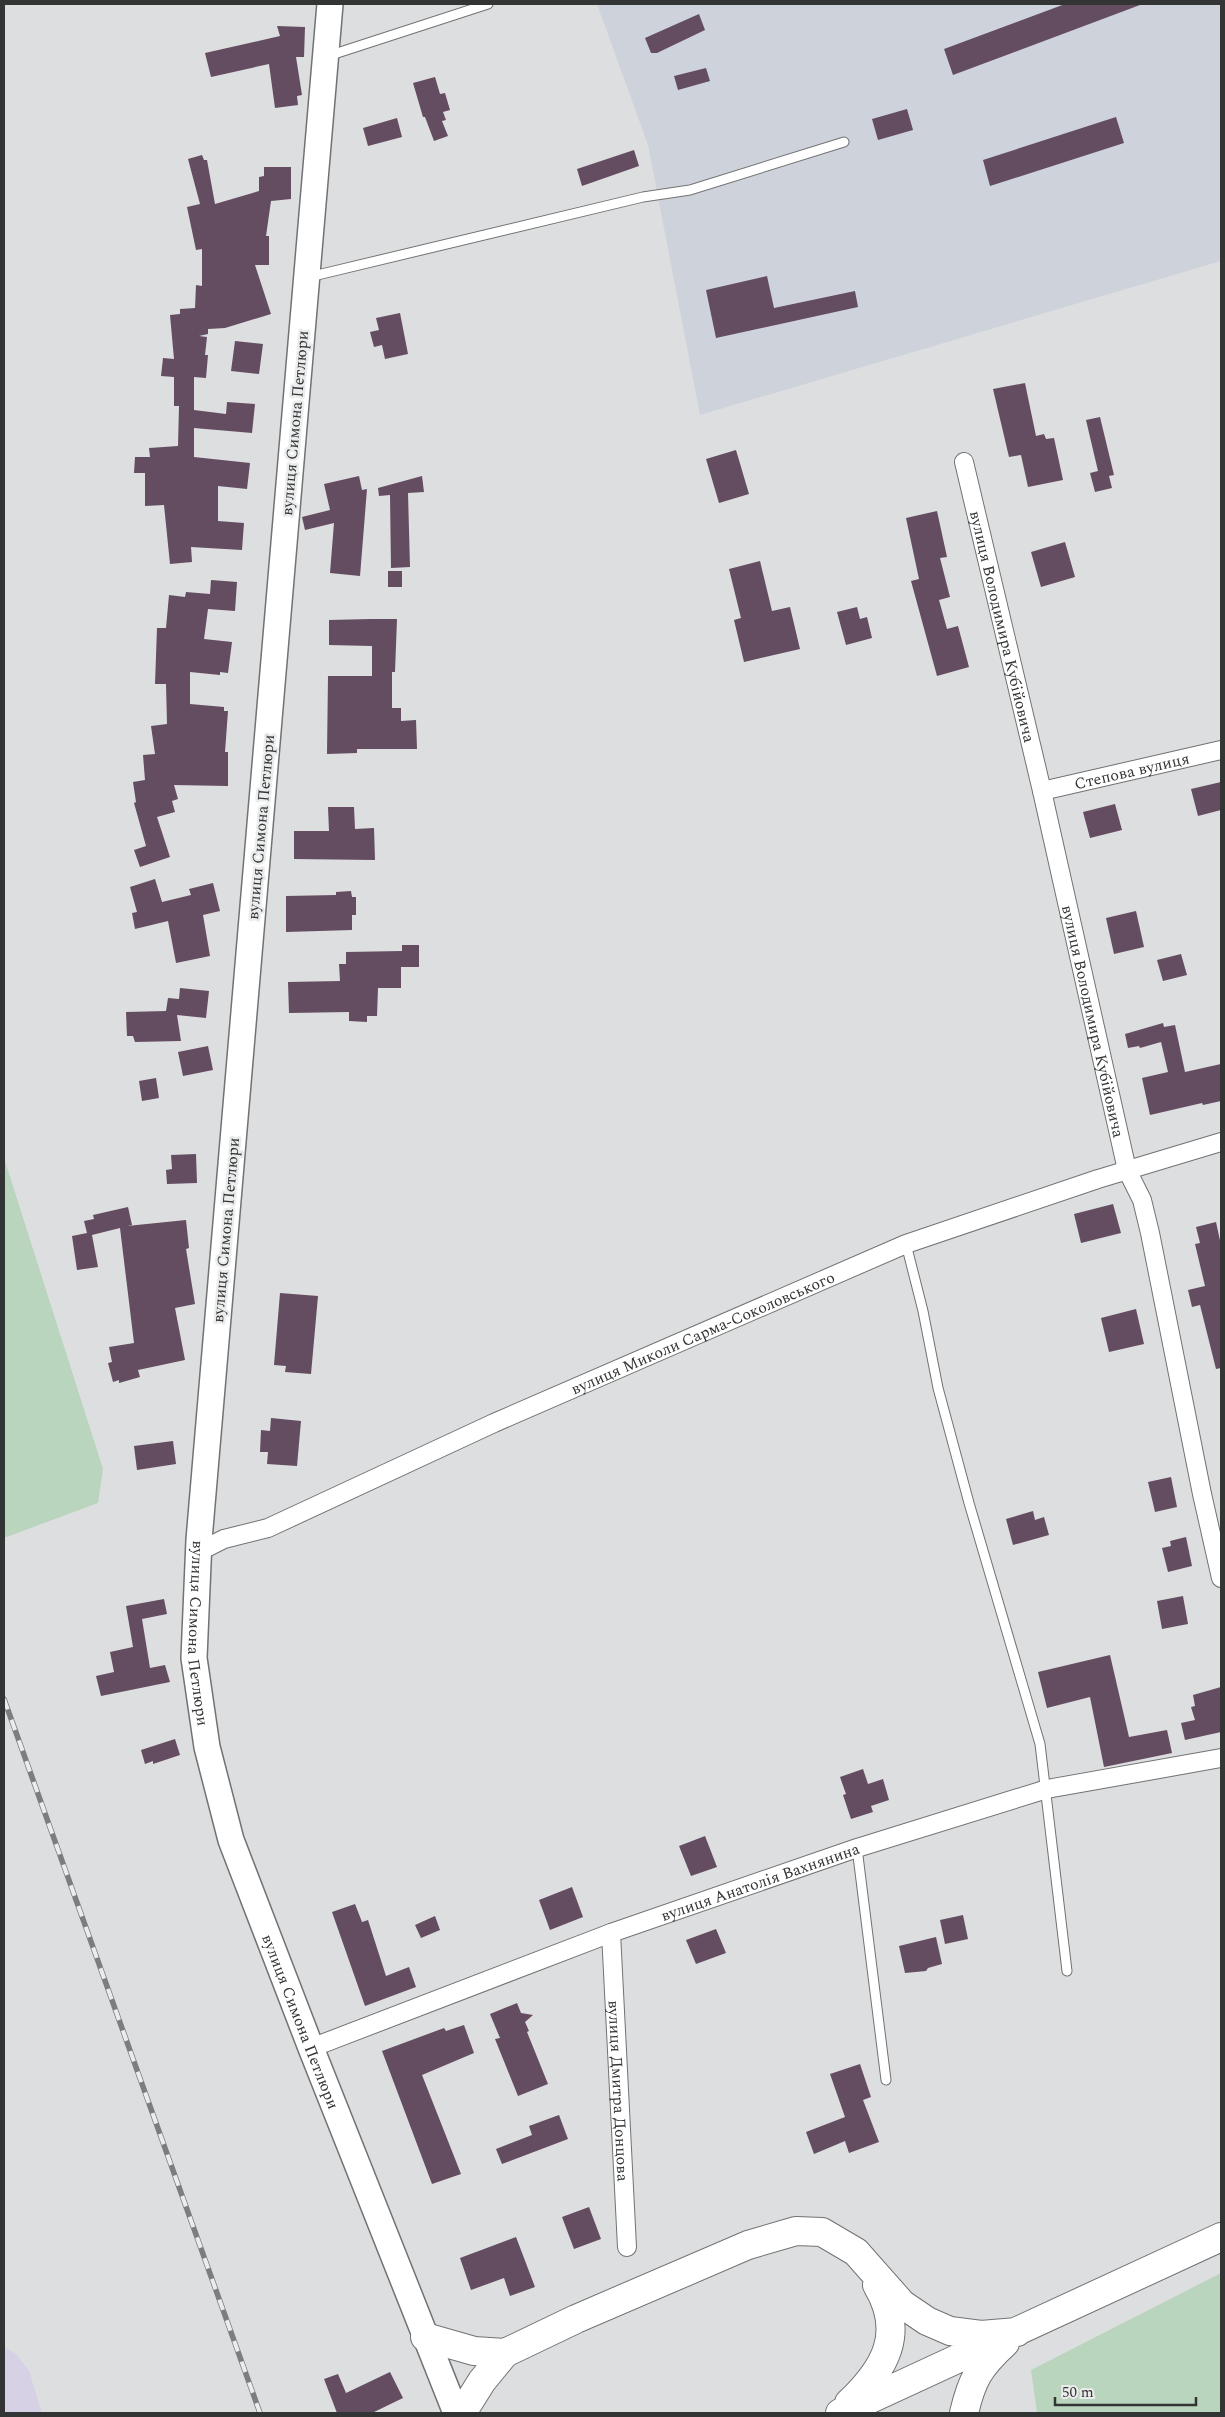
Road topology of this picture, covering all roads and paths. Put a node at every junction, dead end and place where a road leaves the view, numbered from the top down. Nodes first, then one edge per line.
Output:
1 (330, 4) edge
2 (488, 4) edge
3 (326, 57) junction
4 (844, 142) dead end
5 (306, 278) junction
6 (964, 462) dead end
7 (1221, 750) edge
8 (1042, 791) junction
9 (1221, 1142) edge
10 (1127, 1170) junction
11 (906, 1244) junction
12 (198, 1552) junction
13 (1221, 1578) edge
14 (1221, 1758) edge
15 (1047, 1789) junction
16 (857, 1848) junction
17 (611, 1933) junction
18 (1067, 1971) dead end
19 (311, 2048) junction
20 (886, 2080) dead end
21 (1221, 2237) edge
22 (627, 2248) dead end
23 (856, 2252) junction
24 (1017, 2332) junction
25 (425, 2337) junction
26 (506, 2353) junction
27 (456, 2413) edge
28 (462, 2413) edge
29 (839, 2413) edge
30 (863, 2413) edge
31 (893, 2413) edge
32 (964, 2413) edge

1 - 3 street, вулиця Симона Петлюри
2 - 3 lane
3 - 5 street, вулиця Симона Петлюри
4 - 5 lane
5 - 12 street, вулиця Симона Петлюри
6 - 8 street, вулиця Володимира Кубійовича
7 - 8 street, Степова вулиця
8 - 10 street, вулиця Володимира Кубійовича
9 - 10 street, вулиця Миколи Сарма-Соколовського
10 - 11 street, вулиця Миколи Сарма-Соколовського
10 - 13 street, вулиця Володимира Кубійовича
11 - 12 street, вулиця Миколи Сарма-Соколовського
11 - 15 lane
12 - 19 street, вулиця Симона Петлюри
14 - 15 street, вулиця Анатолія Вахнянина
15 - 16 street, вулиця Анатолія Вахнянина
15 - 18 lane
16 - 17 street, вулиця Анатолія Вахнянина
16 - 20 lane
17 - 19 street, вулиця Анатолія Вахнянина
17 - 22 street, вулиця Дмитра Донцова
19 - 25 street, вулиця Симона Петлюри
21 - 24 main road
23 - 24 main road
23 - 26 main road
23 - 29 main road
24 - 29 main road
24 - 32 main road
25 - 26 main road
25 - 27 street, вулиця Симона Петлюри
26 - 28 main road
30 - 31 main road

